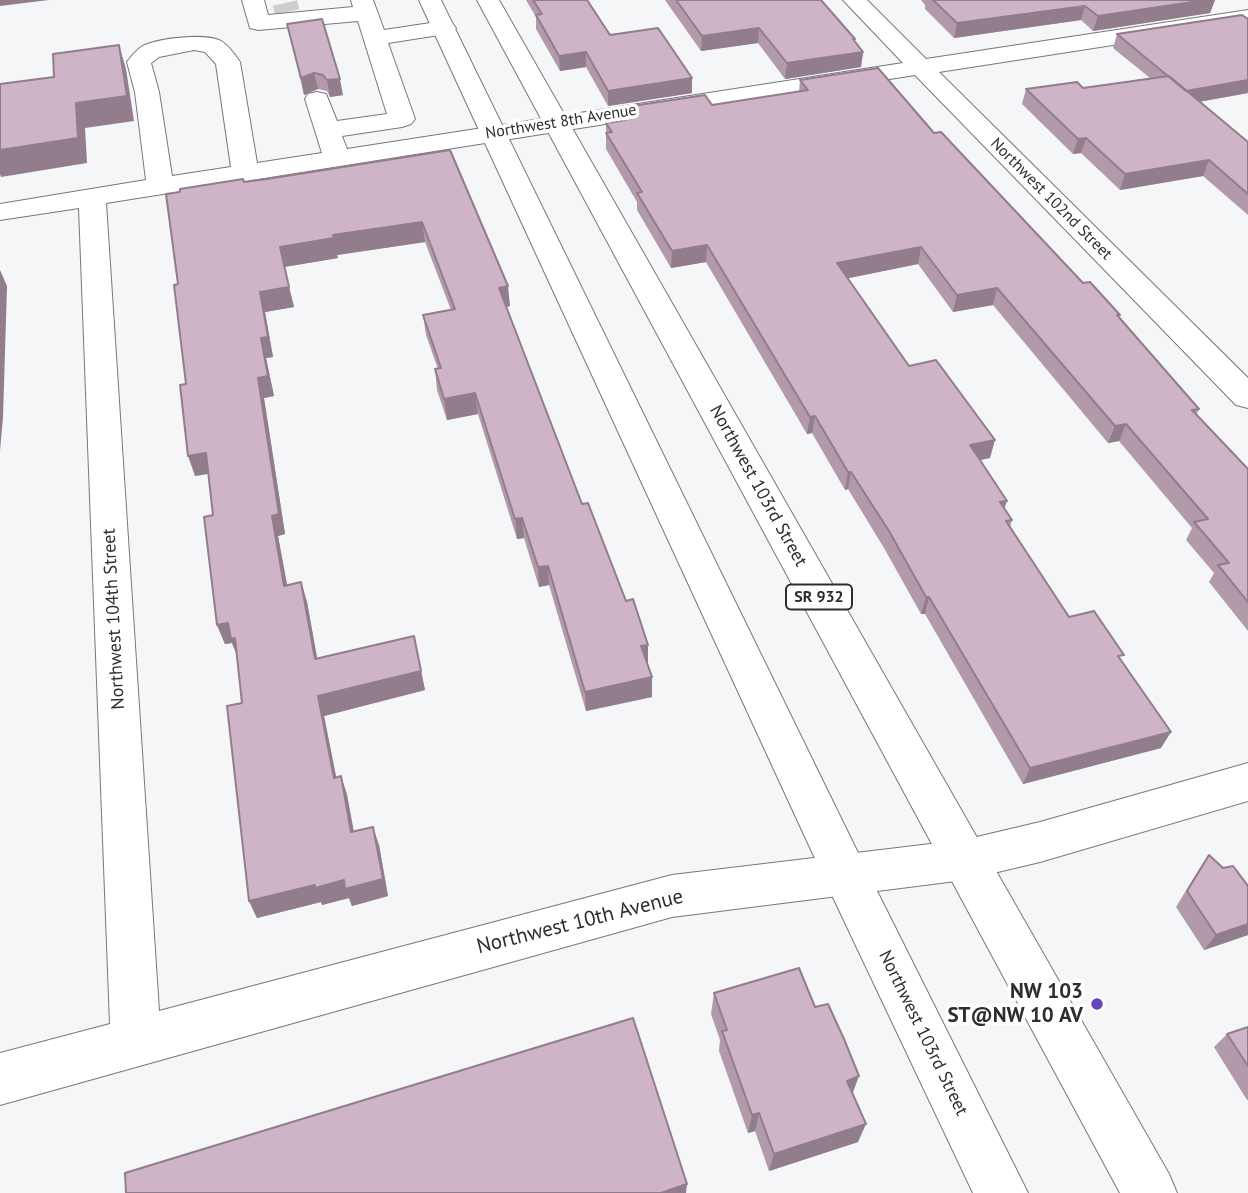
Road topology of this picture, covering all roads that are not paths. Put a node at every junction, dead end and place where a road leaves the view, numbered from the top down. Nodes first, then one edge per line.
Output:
1 (253, 0) tunnel mouth
2 (430, 0) edge
3 (488, 0) edge
4 (854, 0) edge
5 (1243, 0) edge
6 (1248, 4) edge
7 (365, 7) edge
8 (289, 13) edge
9 (1248, 17) edge
10 (444, 28) junction
11 (374, 38) junction
12 (920, 67) junction
13 (317, 99) dead end
14 (556, 123) junction
15 (328, 130) junction
16 (494, 133) junction
17 (337, 158) junction
18 (245, 173) junction
19 (160, 187) junction
20 (92, 198) junction
21 (0, 212) edge
22 (1248, 397) edge
23 (1248, 782) edge
24 (964, 860) junction
25 (846, 876) junction
26 (136, 1040) junction
27 (0, 1079) edge
28 (1001, 1193) edge
29 (1150, 1193) edge

1 - 8 street
2 - 10 street, Northwest 103rd Street
3 - 14 street, Northwest 103rd Street / SR 932
4 - 12 street, Northwest 102nd Street
5 - 6 street
7 - 8 street
7 - 11 street
9 - 12 street, Northwest 8th Avenue
10 - 11 street
10 - 16 street, Northwest 103rd Street
11 - 15 street
12 - 14 street, Northwest 8th Avenue
12 - 22 street, Northwest 102nd Street
13 - 15 street
14 - 16 street, Northwest 8th Avenue
14 - 24 street, Northwest 103rd Street / SR 932
15 - 17 street
16 - 17 street, Northwest 8th Avenue
16 - 25 street, Northwest 103rd Street
17 - 18 street, Northwest 8th Avenue
18 - 19 street, Northwest 8th Avenue
18 - 19 street
19 - 20 street, Northwest 8th Avenue
20 - 21 street, Northwest 8th Avenue
20 - 26 street, Northwest 104th Street
23 - 24 street, Northwest 10th Avenue
24 - 25 street, Northwest 10th Avenue
24 - 29 street, Northwest 103rd Street / SR 932
25 - 26 street, Northwest 10th Avenue
25 - 28 street, Northwest 103rd Street
26 - 27 street, Northwest 10th Avenue

